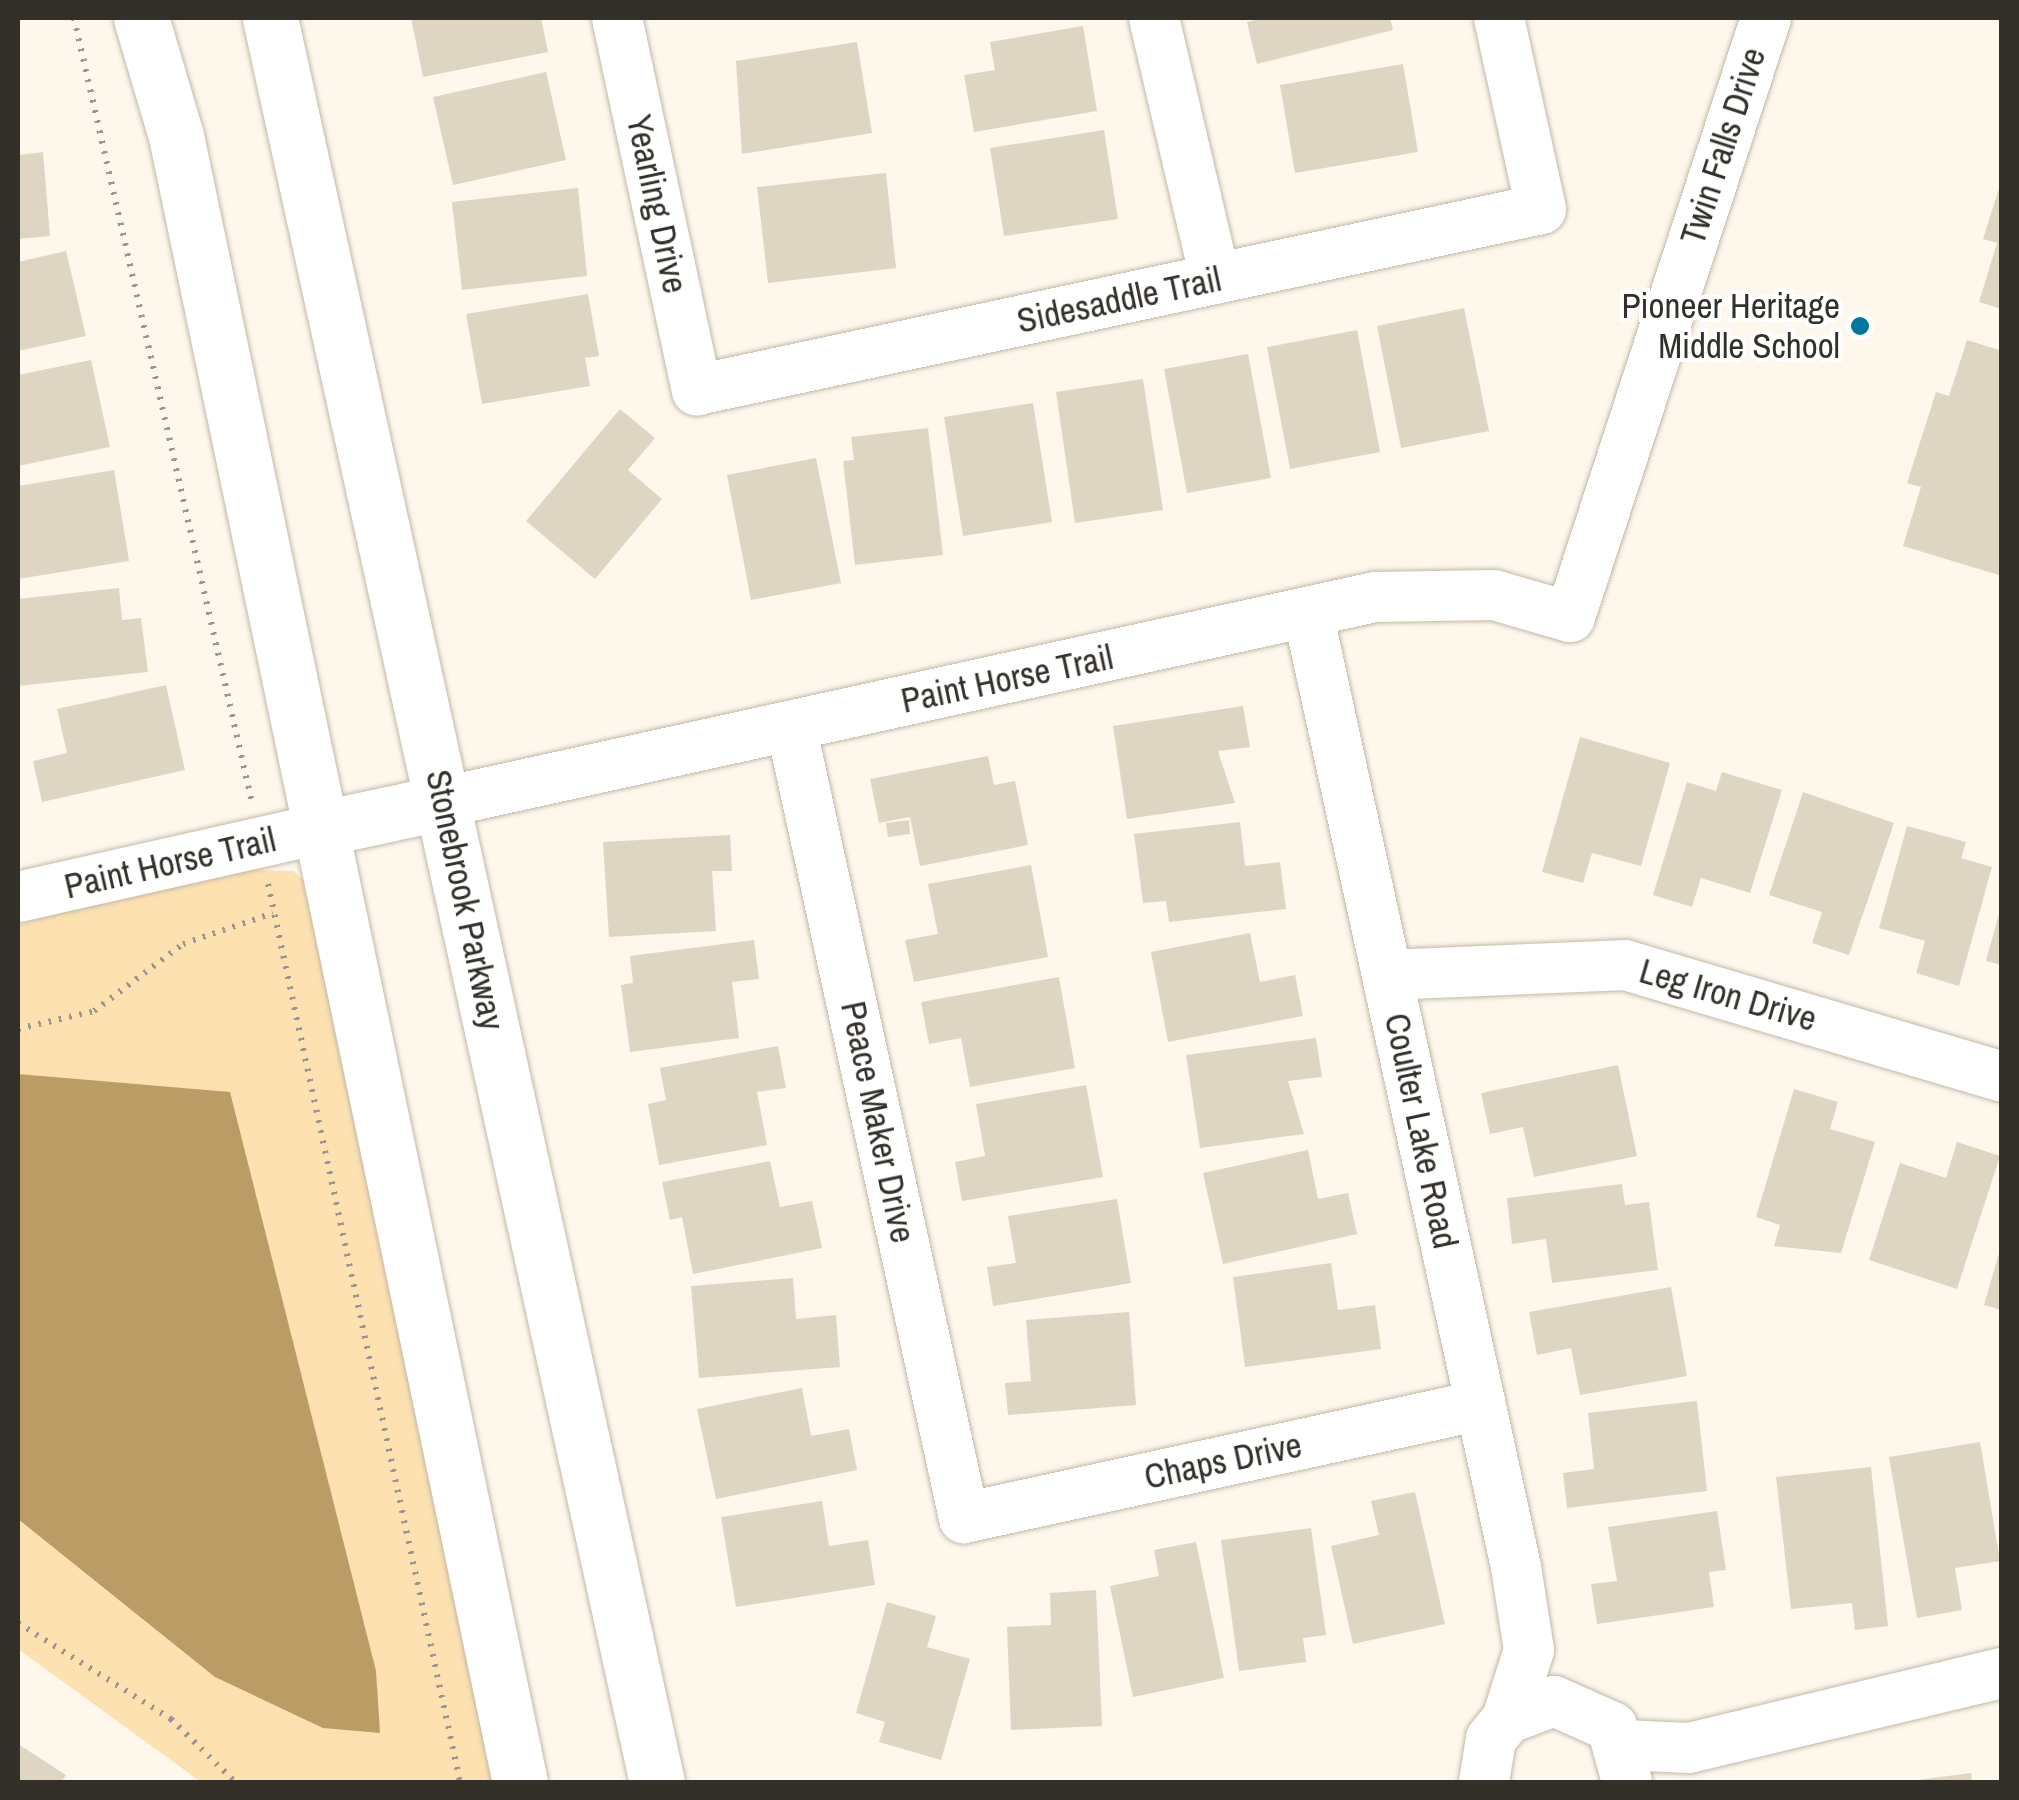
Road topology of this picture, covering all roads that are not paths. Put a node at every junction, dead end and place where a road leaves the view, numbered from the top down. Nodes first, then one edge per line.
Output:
1 (141, 18) edge
2 (270, 18) edge
3 (618, 18) edge
4 (1154, 18) edge
5 (1499, 18) edge
6 (1766, 18) edge
7 (1215, 279) junction
8 (697, 390) joint
9 (1308, 613) junction
10 (1570, 617) joint
11 (791, 726) junction
12 (444, 802) junction
13 (323, 828) junction
14 (18, 897) edge
15 (1387, 974) junction
16 (2002, 1076) edge
17 (1481, 1405) junction
18 (964, 1518) joint
19 (1529, 1650) junction
20 (2002, 1673) edge
21 (1568, 1702) junction
22 (1507, 1719) junction
23 (1628, 1770) edge
24 (1472, 1776) edge
25 (520, 1782) edge
26 (657, 1782) edge

1 - 13 main road
2 - 12 main road, Stonebrook Parkway
3 - 8 street, Yearling Drive
4 - 7 street
5 - 7 street, Sidesaddle Trail
6 - 10 street, Twin Falls Drive
7 - 8 street, Sidesaddle Trail
9 - 10 street, Paint Horse Trail
9 - 11 street, Paint Horse Trail
9 - 15 street, Coulter Lake Road
11 - 12 street, Paint Horse Trail
11 - 18 street, Peace Maker Drive
12 - 13 main road
12 - 26 main road, Stonebrook Parkway
13 - 14 street, Paint Horse Trail
13 - 25 main road
15 - 16 street, Leg Iron Drive
15 - 17 street, Coulter Lake Road
17 - 18 street, Chaps Drive
17 - 19 street, Coulter Lake Road
19 - 21 street, Coulter Lake Road
19 - 22 street, Coulter Lake Road
20 - 23 street
21 - 22 street
21 - 23 street, Coulter Lake Road
22 - 24 street, Coulter Lake Road

